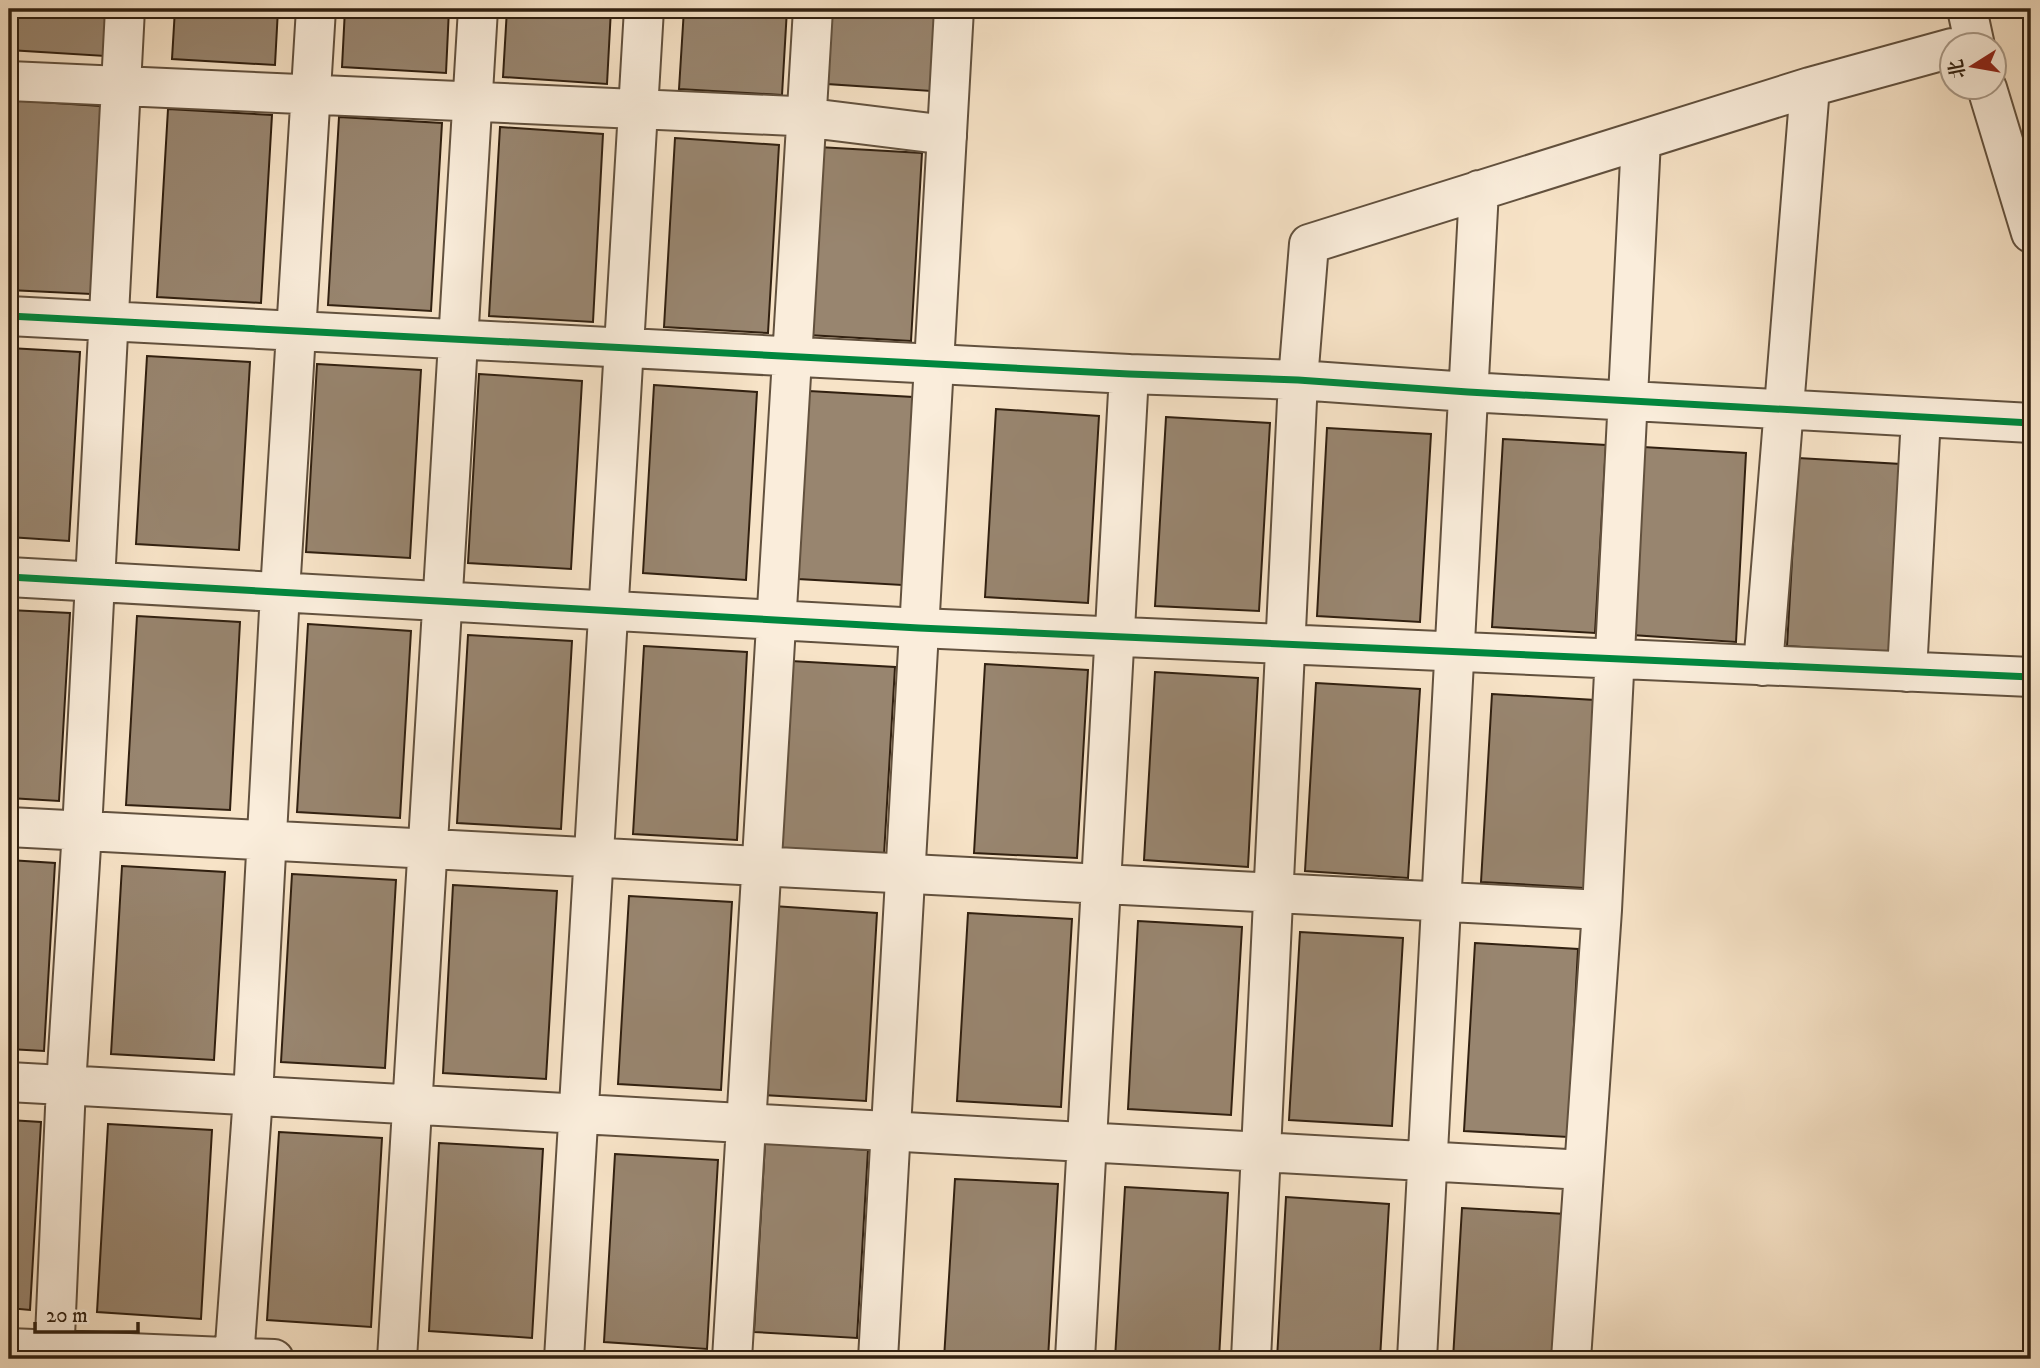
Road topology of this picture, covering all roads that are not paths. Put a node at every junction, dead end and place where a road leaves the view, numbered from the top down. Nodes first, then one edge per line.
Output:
1 (125, 9) edge
2 (316, 9) edge
3 (478, 9) edge
4 (644, 9) edge
5 (813, 9) edge
6 (954, 9) edge
7 (1938, 47) edge
8 (9, 80) edge
9 (121, 86) junction
10 (1810, 87) junction
11 (311, 94) junction
12 (473, 102) junction
13 (1991, 102) edge
14 (638, 109) junction
15 (806, 118) junction
16 (947, 135) junction
17 (1641, 139) junction
18 (1479, 190) junction
19 (2031, 233) edge
20 (9, 316) edge
21 (109, 321) junction
22 (296, 331) junction
23 (459, 339) junction
24 (624, 347) junction
25 (792, 356) junction
26 (934, 363) junction
27 (1129, 374) junction
28 (1298, 380) junction
29 (1468, 392) junction
30 (1627, 401) junction
31 (1784, 409) junction
32 (1922, 417) junction
33 (2031, 423) edge
34 (9, 577) edge
35 (94, 582) junction
36 (280, 592) junction
37 (442, 601) junction
38 (608, 611) junction
39 (776, 620) junction
40 (919, 628) junction
41 (1115, 637) junction
42 (1285, 644) junction
43 (1454, 652) junction
44 (1615, 659) junction
45 (1763, 666) junction
46 (1907, 672) junction
47 (2031, 677) edge
48 (9, 827) edge
49 (82, 830) junction
50 (265, 841) junction
51 (428, 849) junction
52 (593, 858) junction
53 (761, 866) junction
54 (905, 873) junction
55 (1101, 884) junction
56 (1273, 893) junction
57 (1441, 901) junction
58 (1602, 910) junction
59 (9, 1082) edge
60 (66, 1086) junction
61 (253, 1096) junction
62 (413, 1105) junction
63 (578, 1114) junction
64 (746, 1123) junction
65 (891, 1130) junction
66 (1087, 1141) junction
67 (1260, 1152) junction
68 (1428, 1161) junction
69 (1584, 1170) junction
70 (9, 1348) edge
71 (54, 1354) edge
72 (235, 1358) edge
73 (274, 1359) edge
74 (397, 1359) edge
75 (564, 1359) edge
76 (732, 1359) edge
77 (878, 1359) edge
78 (1076, 1359) edge
79 (1251, 1359) edge
80 (1417, 1359) edge
81 (1571, 1359) edge

1 - 9 street
2 - 11 street
3 - 12 street
4 - 14 street
5 - 15 street
6 - 16 street
7 - 10 street
8 - 9 street
9 - 11 street
9 - 21 street
10 - 17 street
10 - 31 street
11 - 12 street
11 - 22 street
12 - 14 street
12 - 23 street
13 - 19 street
14 - 15 street
14 - 24 street
15 - 16 street
15 - 25 street
16 - 26 street
17 - 18 street
17 - 30 street
18 - 28 street
18 - 29 street
20 - 21 street
21 - 22 street
21 - 35 street
22 - 23 street
22 - 36 street
23 - 24 street
23 - 37 street
24 - 25 street
24 - 38 street
25 - 26 street
25 - 39 street
26 - 27 street
26 - 40 street
27 - 28 street
27 - 41 street
28 - 29 street
28 - 42 street
29 - 30 street
29 - 43 street
30 - 31 street
30 - 44 street
31 - 32 street
31 - 45 street
32 - 33 street
32 - 46 street
34 - 35 street
35 - 36 street
35 - 49 street
36 - 37 street
36 - 50 street
37 - 38 street
37 - 51 street
38 - 39 street
38 - 52 street
39 - 40 street
39 - 53 street
40 - 41 street
40 - 54 street
41 - 42 street
41 - 55 street
42 - 43 street
42 - 56 street
43 - 44 street
43 - 57 street
44 - 45 street
44 - 58 street
45 - 46 street
46 - 47 street
48 - 49 street
49 - 50 street
49 - 60 street
50 - 51 street
50 - 61 street
51 - 52 street
51 - 62 street
52 - 53 street
52 - 63 street
53 - 54 street
53 - 64 street
54 - 55 street
54 - 65 street
55 - 56 street
55 - 66 street
56 - 57 street
56 - 67 street
57 - 58 street
57 - 68 street
58 - 69 street
59 - 60 street
60 - 61 street
60 - 71 street
61 - 62 street
61 - 72 street
62 - 63 street
62 - 74 street
63 - 64 street
63 - 75 street
64 - 65 street
64 - 76 street
65 - 66 street
65 - 77 street
66 - 67 street
66 - 78 street
67 - 68 street
67 - 79 street
68 - 69 street
68 - 80 street
69 - 81 street
70 - 71 street
71 - 72 street
72 - 73 street

